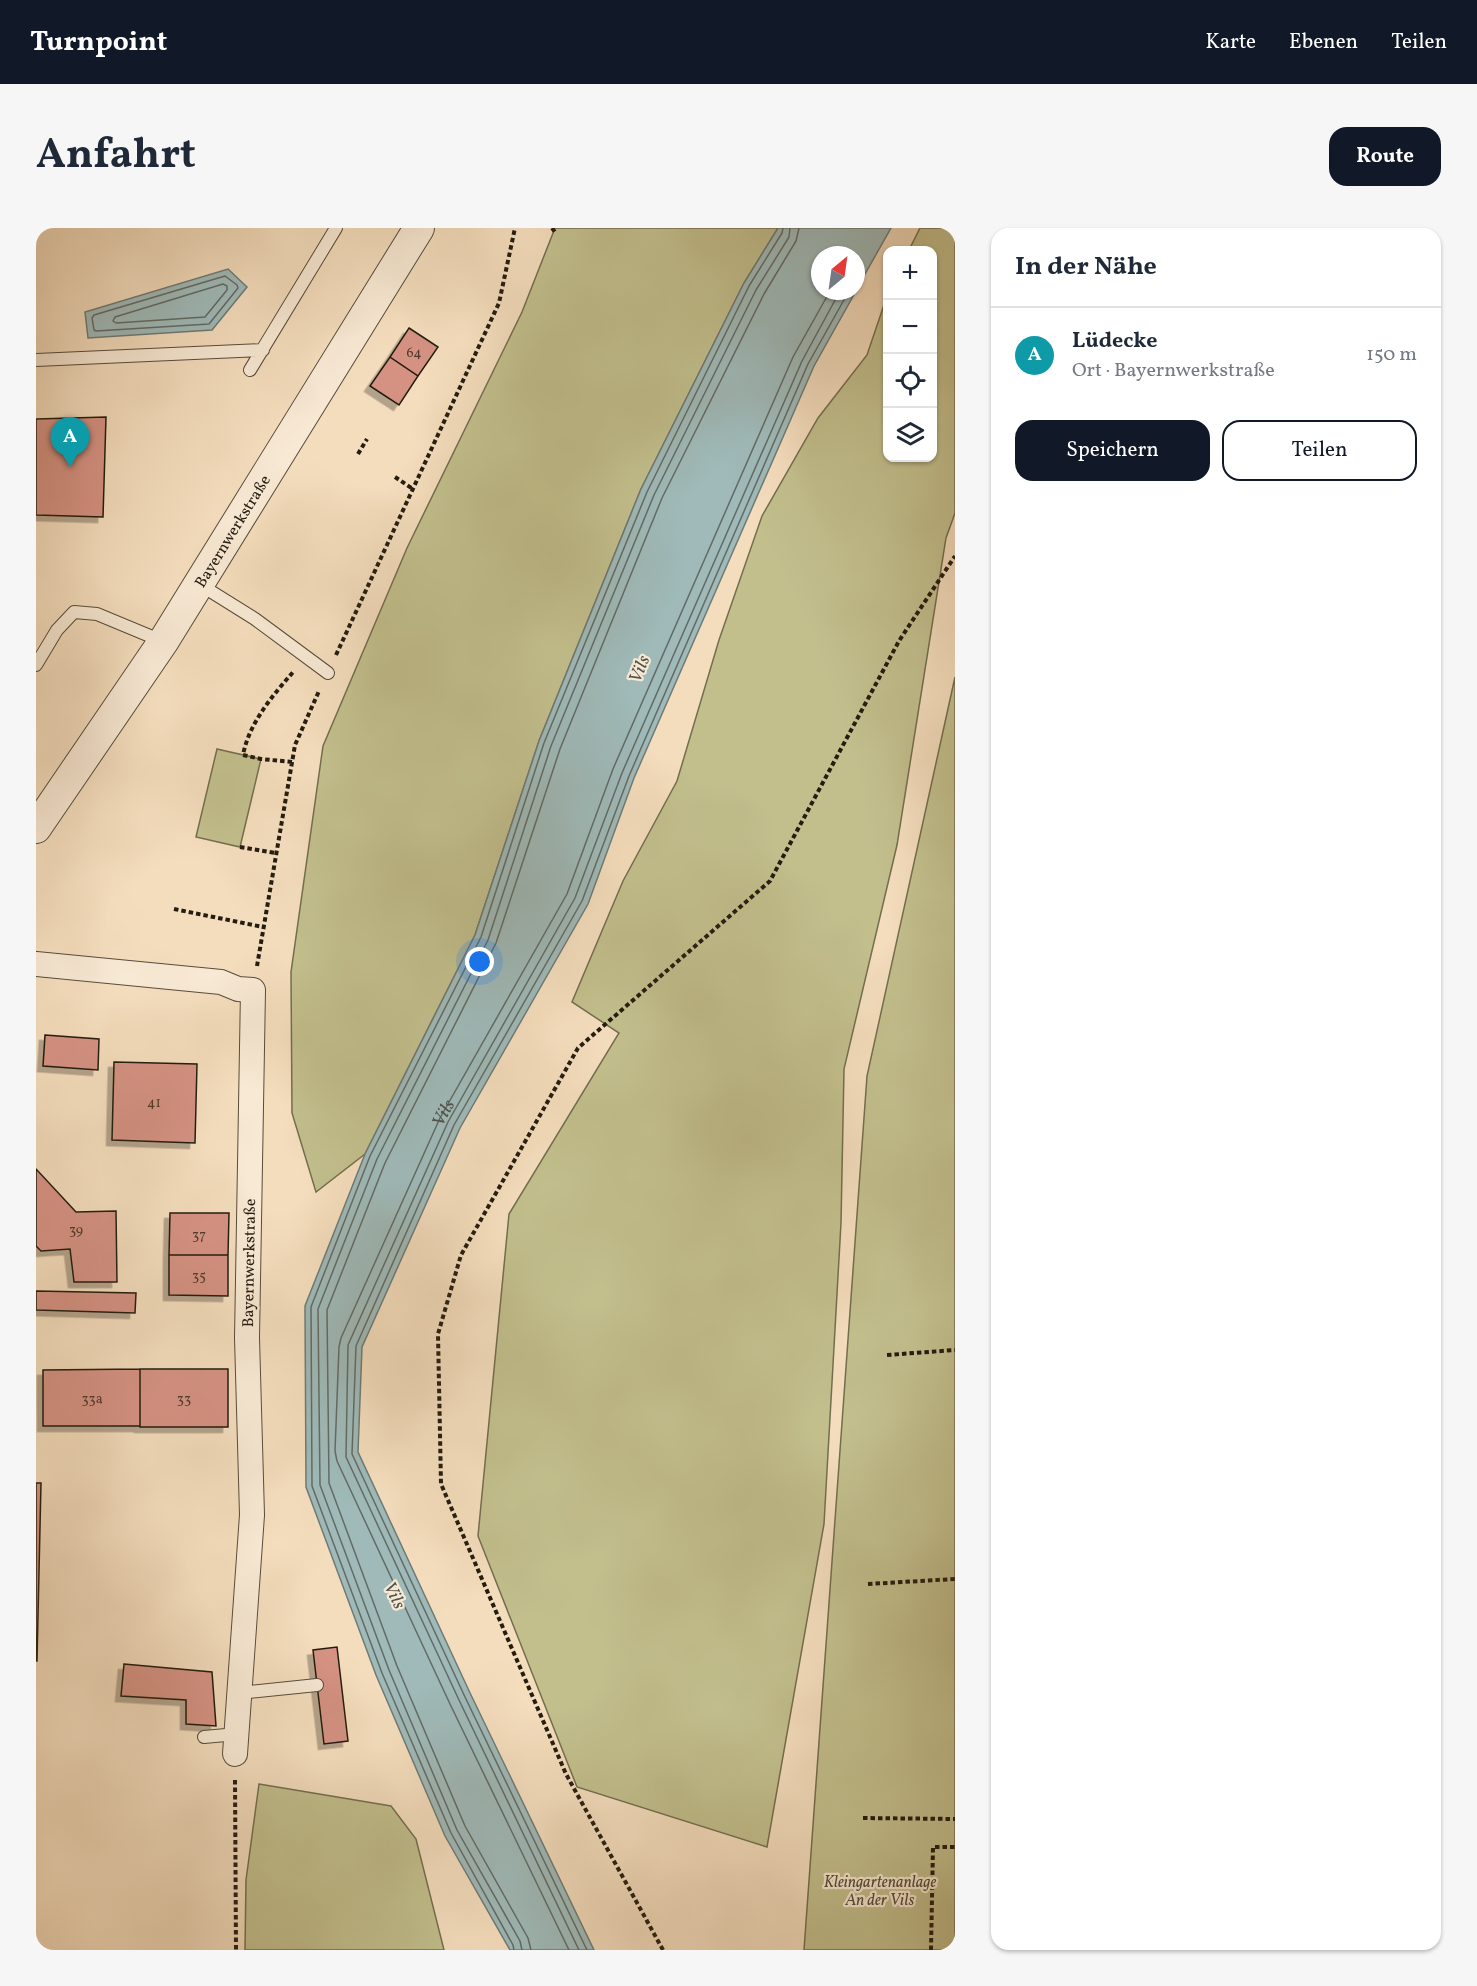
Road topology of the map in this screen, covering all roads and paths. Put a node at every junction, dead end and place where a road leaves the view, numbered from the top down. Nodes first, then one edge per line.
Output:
1 (336, 228) edge
2 (419, 228) edge
3 (515, 228) edge
4 (263, 350) junction
5 (36, 360) edge
6 (250, 370) dead end
7 (367, 439) dead end
8 (358, 454) dead end
9 (395, 477) dead end
10 (413, 489) junction
11 (955, 556) edge
12 (199, 584) junction
13 (163, 642) junction
14 (307, 657) junction
15 (36, 665) edge
16 (328, 673) junction
17 (292, 762) junction
18 (36, 828) edge
19 (240, 847) dead end
20 (276, 853) junction
21 (174, 909) dead end
22 (263, 927) junction
23 (36, 964) edge
24 (253, 990) junction
25 (955, 1350) edge
26 (887, 1355) dead end
27 (955, 1579) edge
28 (867, 1584) dead end
29 (317, 1685) dead end
30 (239, 1693) junction
31 (204, 1737) dead end
32 (236, 1744) junction
33 (863, 1818) dead end
34 (955, 1819) edge
35 (955, 1847) edge
36 (236, 1950) edge
37 (663, 1950) edge
38 (931, 1950) edge

1 - 4 lane
2 - 12 street, Bayernwerkstraße
3 - 10 path
4 - 5 lane
4 - 6 lane
7 - 8 path
9 - 10 path
10 - 16 path
11 - 37 path
12 - 13 street, Bayernwerkstraße
12 - 14 lane
13 - 15 lane
13 - 18 street, Bayernwerkstraße
14 - 16 lane
14 - 17 path
16 - 17 path
17 - 20 path
19 - 20 path
20 - 22 path
21 - 22 path
22 - 24 path
23 - 24 street
24 - 30 street, Bayernwerkstraße
25 - 26 path
27 - 28 path
29 - 30 lane
30 - 32 street, Bayernwerkstraße
31 - 32 lane
32 - 36 path
33 - 34 path
35 - 38 path

